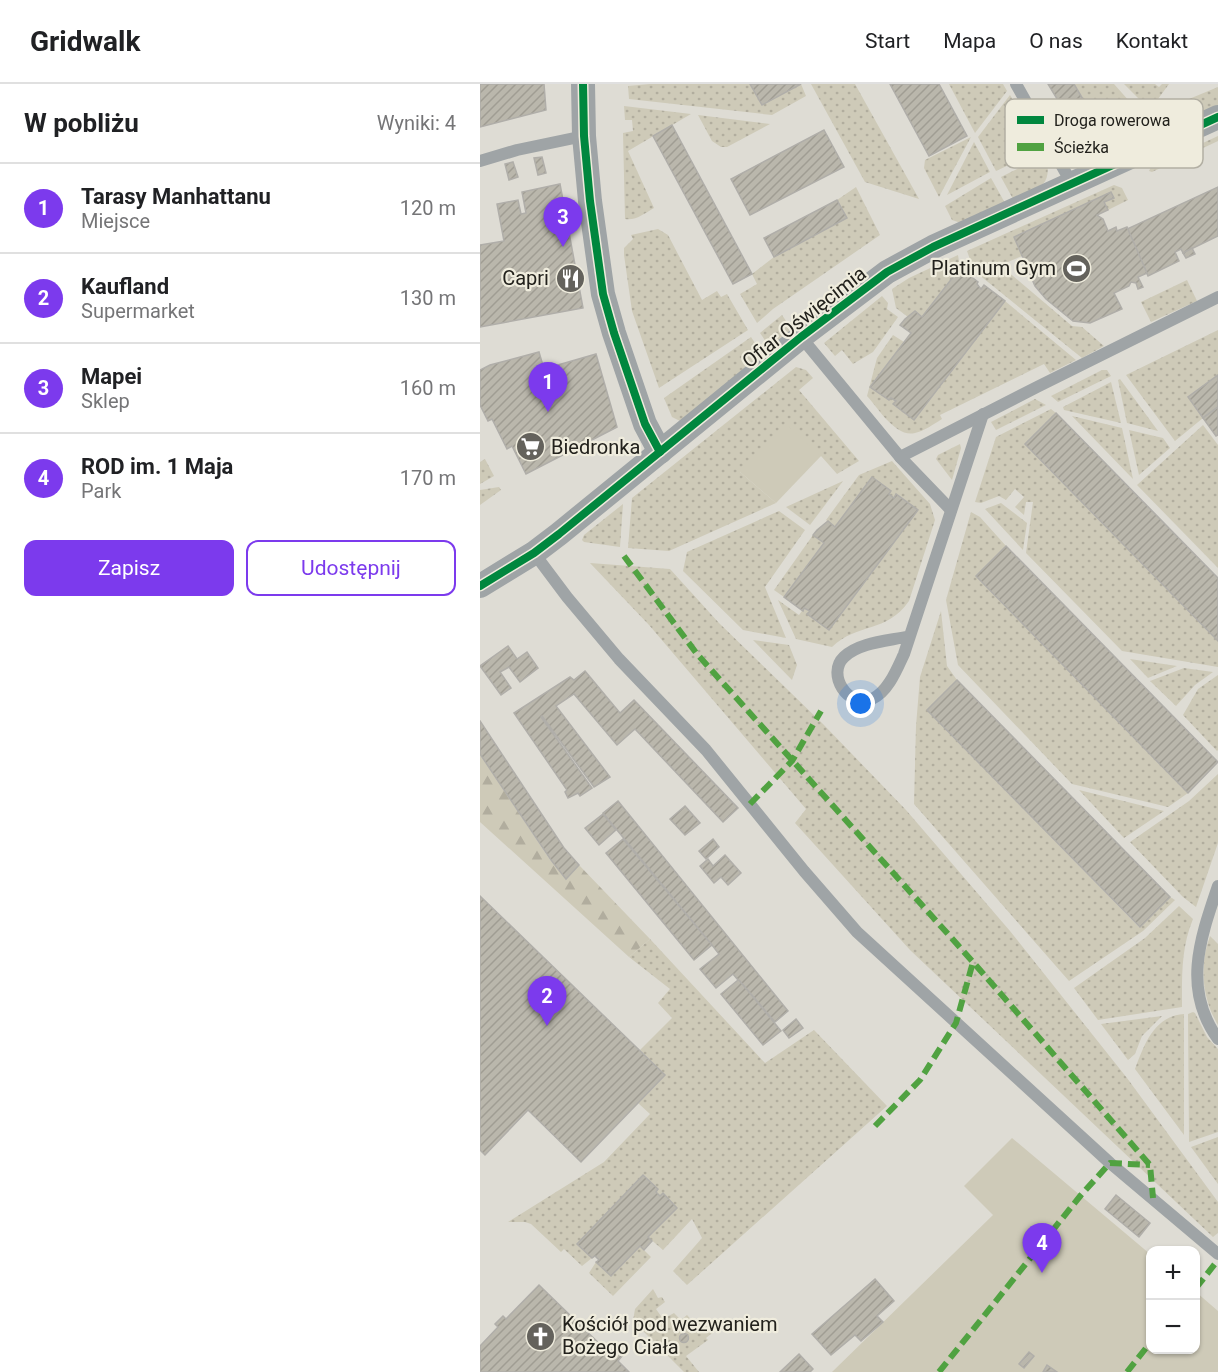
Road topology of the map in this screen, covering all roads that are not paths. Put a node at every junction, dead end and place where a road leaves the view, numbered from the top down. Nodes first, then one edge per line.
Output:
1 (583, 84) edge
2 (1016, 84) edge
3 (1024, 99) edge
4 (1218, 117) edge
5 (1203, 124) edge
6 (584, 136) junction
7 (480, 161) edge
8 (1063, 168) edge
9 (1107, 168) edge
10 (1072, 184) junction
11 (1218, 297) edge
12 (801, 337) junction
13 (983, 414) junction
14 (660, 452) junction
15 (900, 457) junction
16 (951, 510) junction
17 (534, 554) junction
18 (480, 586) edge
19 (910, 636) junction
20 (1218, 886) edge
21 (1215, 904) edge
22 (1218, 1039) edge
23 (1218, 1254) edge

1 - 6 street
2 - 3 lane
4 - 5 street, Ofiar Oświęcimia
6 - 7 lane
6 - 14 street
8 - 10 lane
9 - 10 street, Ofiar Oświęcimia
10 - 12 street, Ofiar Oświęcimia
11 - 13 lane
12 - 14 street, Ofiar Oświęcimia
12 - 15 lane
13 - 15 lane
13 - 16 lane
14 - 17 street, Ofiar Oświęcimia
15 - 16 lane
16 - 19 lane
17 - 18 street, Ofiar Oświęcimia
17 - 23 lane
19 - 19 lane
20 - 21 lane
21 - 22 lane

